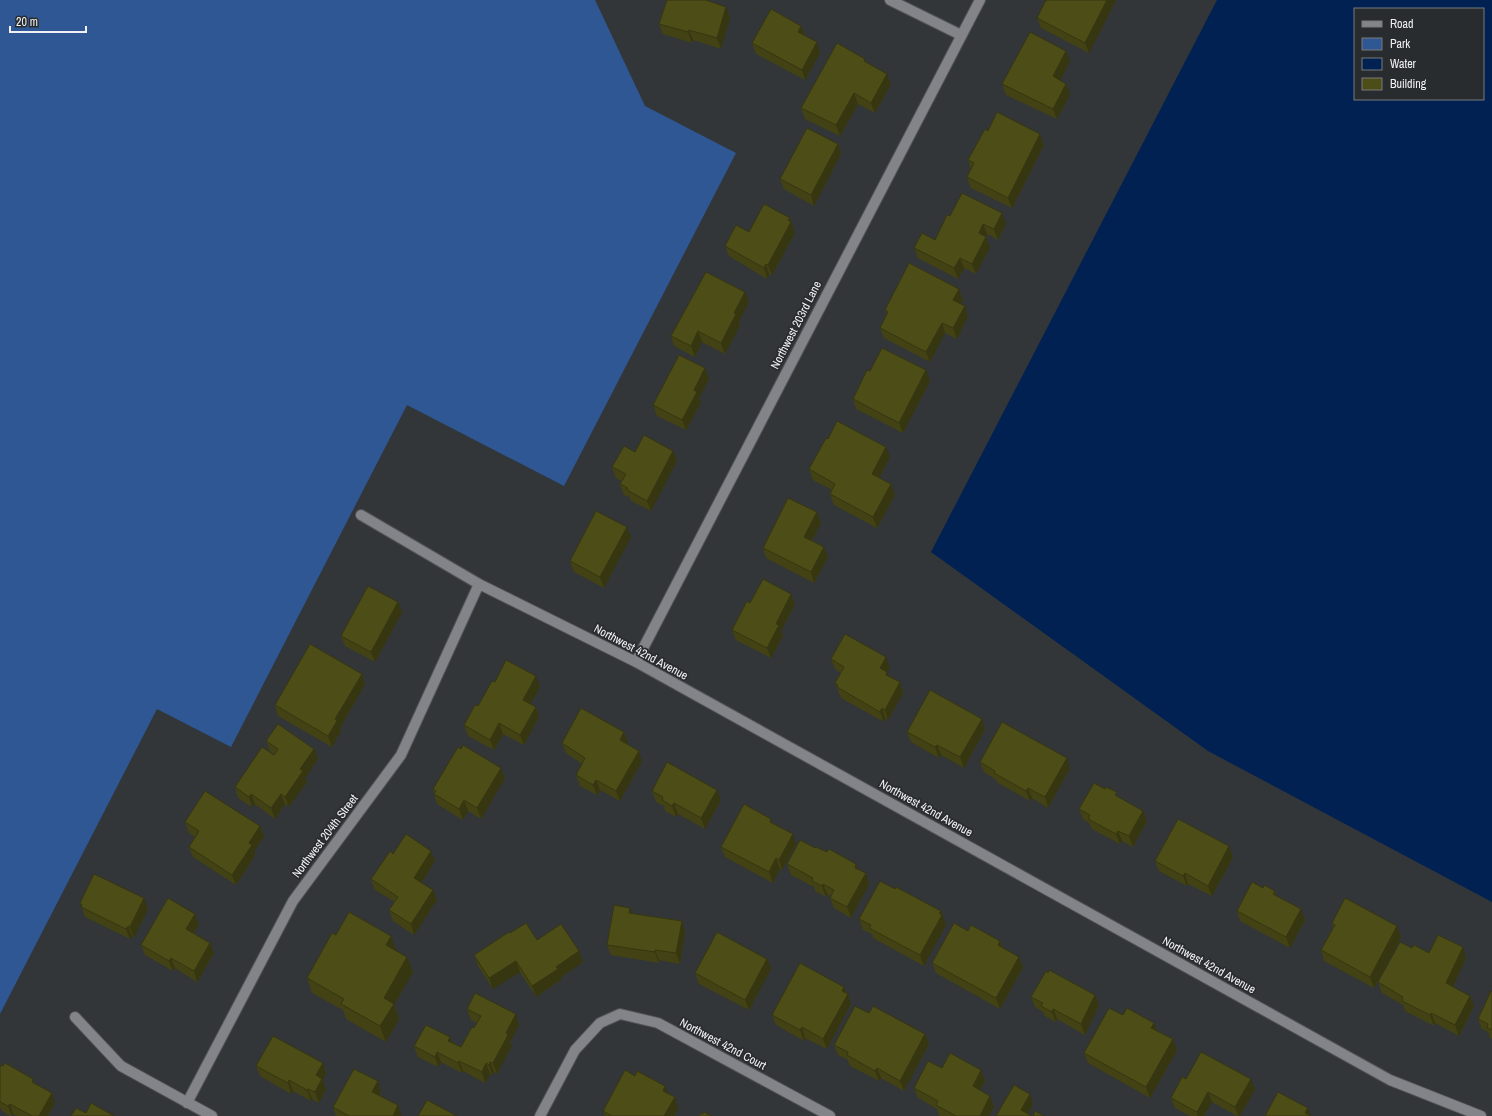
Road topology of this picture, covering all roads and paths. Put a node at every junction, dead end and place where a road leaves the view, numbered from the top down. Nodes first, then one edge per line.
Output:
1 (890, 0) edge
2 (980, 0) edge
3 (962, 35) junction
4 (361, 515) dead end
5 (479, 584) junction
6 (636, 662) junction
7 (75, 1017) dead end
8 (187, 1103) junction
9 (212, 1116) edge
10 (540, 1116) edge
11 (830, 1116) edge
12 (1481, 1116) edge

1 - 3 street
2 - 3 street, Northwest 203rd Lane
3 - 6 street, Northwest 203rd Lane
4 - 5 street, Northwest 42nd Avenue
5 - 6 street, Northwest 42nd Avenue
5 - 8 street, Northwest 204th Street
6 - 12 street, Northwest 42nd Avenue
7 - 8 street
8 - 9 street
10 - 11 street, Northwest 42nd Court

